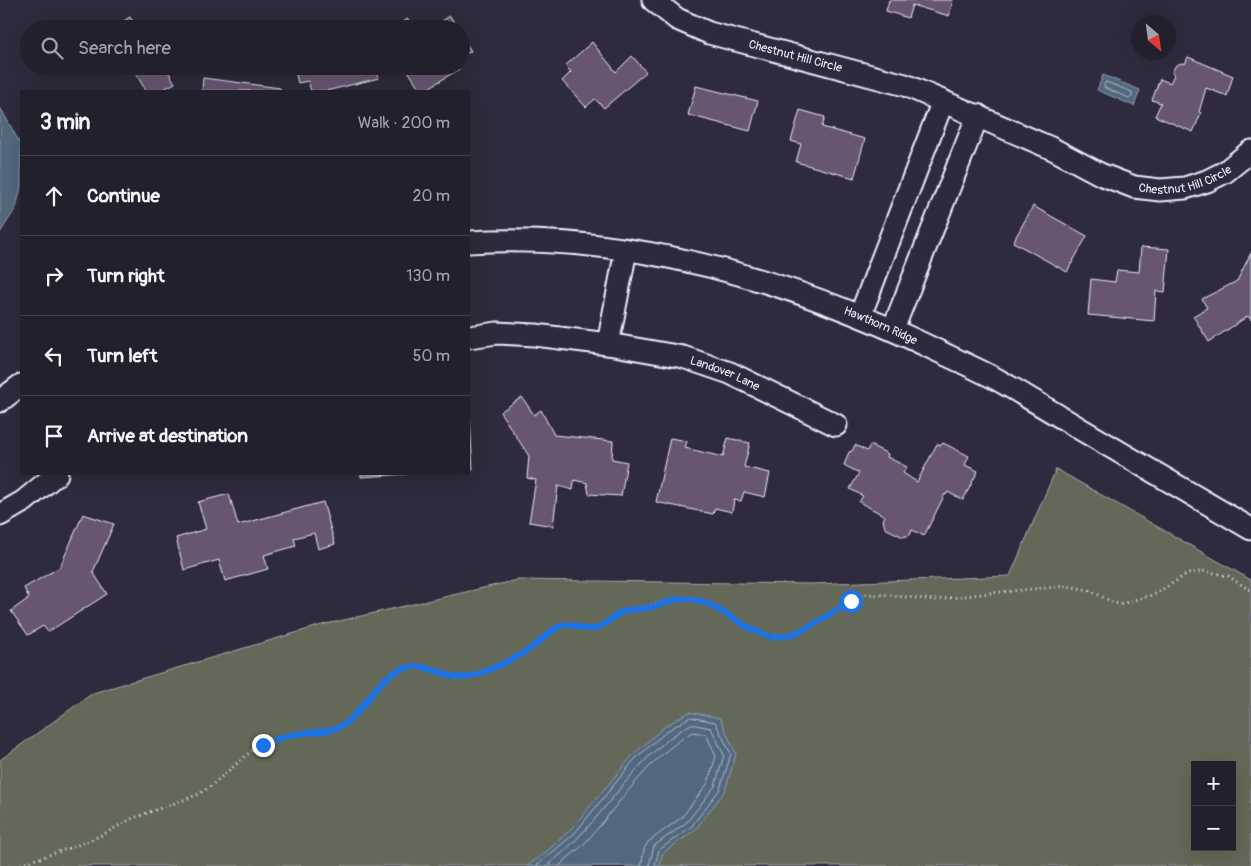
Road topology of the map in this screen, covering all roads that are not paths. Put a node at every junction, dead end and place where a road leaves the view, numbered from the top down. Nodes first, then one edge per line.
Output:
1 (653, 0) edge
2 (943, 101) junction
3 (978, 115) junction
4 (1251, 151) edge
5 (470, 242) edge
6 (626, 250) junction
7 (860, 316) junction
8 (893, 329) junction
9 (470, 337) edge
10 (608, 344) junction
11 (20, 386) edge
12 (0, 400) edge
13 (836, 426) dead end
14 (56, 475) edge
15 (0, 515) edge
16 (1251, 529) edge

1 - 2 street, Chestnut Hill Circle
2 - 3 street, Chestnut Hill Circle
2 - 7 street
3 - 4 street, Chestnut Hill Circle
3 - 8 street
5 - 6 street, Hawthorn Ridge
6 - 7 street, Hawthorn Ridge
6 - 10 street
7 - 8 street, Hawthorn Ridge
8 - 16 street, Hawthorn Ridge
9 - 10 street, Landover Lane
10 - 13 street, Landover Lane
11 - 12 street
14 - 15 street

